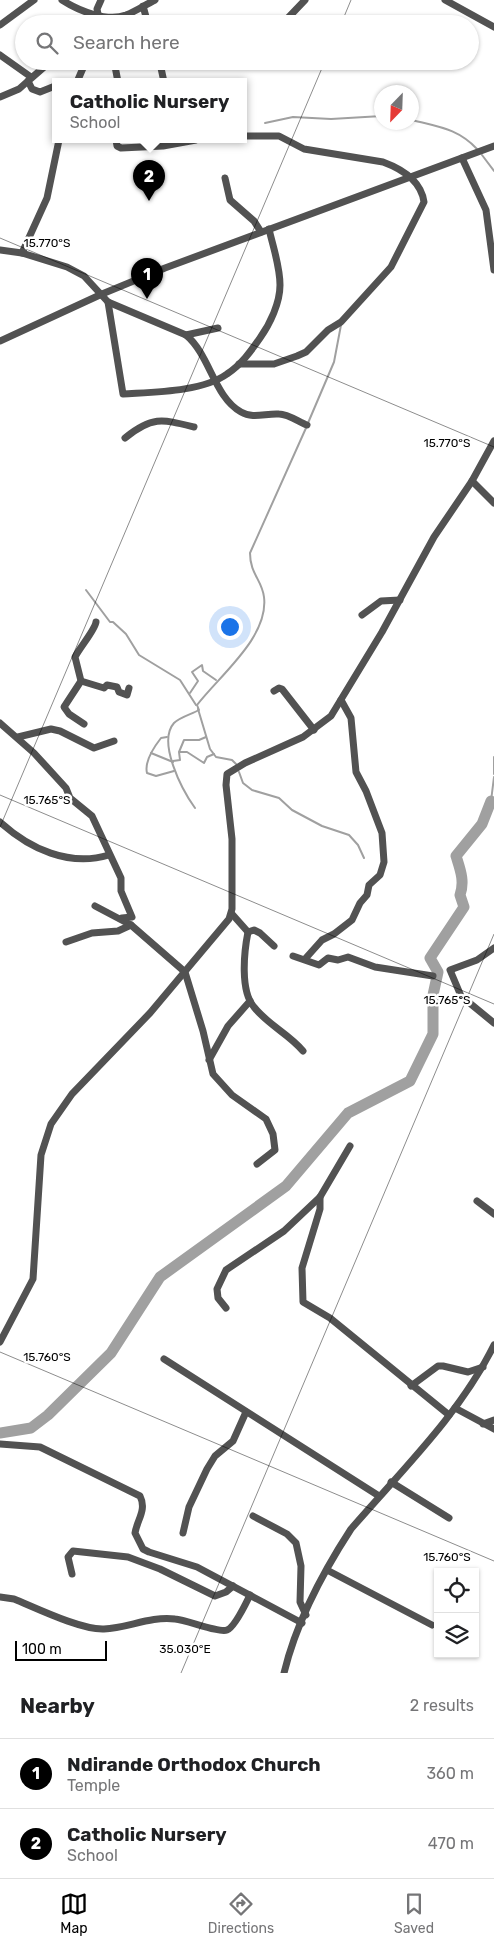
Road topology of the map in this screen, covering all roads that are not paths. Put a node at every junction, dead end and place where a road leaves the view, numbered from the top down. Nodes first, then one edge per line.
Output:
1 (34, 0) edge
2 (62, 0) edge
3 (101, 0) edge
4 (155, 0) edge
5 (305, 0) edge
6 (446, 0) edge
7 (459, 2) edge
8 (143, 6) junction
9 (98, 14) joint
10 (126, 15) edge
11 (146, 15) edge
12 (291, 15) edge
13 (478, 15) edge
14 (479, 16) edge
15 (0, 25) edge
16 (494, 26) edge
17 (0, 55) edge
18 (15, 67) edge
19 (18, 70) edge
20 (40, 70) edge
21 (29, 79) junction
22 (52, 87) edge
23 (0, 97) edge
24 (247, 136) edge
25 (58, 143) edge
26 (116, 143) edge
27 (180, 143) edge
28 (494, 146) edge
29 (462, 158) junction
30 (411, 176) junction
31 (225, 178) dead end
32 (269, 229) junction
33 (260, 232) junction
34 (1, 249) edge
35 (22, 253) junction
36 (494, 270) edge
37 (102, 294) junction
38 (108, 302) junction
39 (218, 328) dead end
40 (186, 335) junction
41 (0, 341) edge
42 (240, 364) junction
43 (216, 380) junction
44 (307, 425) dead end
45 (194, 428) dead end
46 (125, 438) dead end
47 (494, 441) edge
48 (472, 482) junction
49 (494, 503) edge
50 (400, 600) junction
51 (362, 615) dead end
52 (96, 622) dead end
53 (81, 680) junction
54 (129, 688) dead end
55 (274, 691) dead end
56 (341, 700) junction
57 (0, 723) edge
58 (84, 724) dead end
59 (314, 730) junction
60 (18, 737) junction
61 (114, 741) dead end
62 (0, 822) edge
63 (109, 855) junction
64 (95, 906) dead end
65 (232, 914) junction
66 (122, 918) junction
67 (131, 925) junction
68 (248, 932) junction
69 (66, 942) dead end
70 (274, 946) dead end
71 (494, 948) edge
72 (293, 956) dead end
73 (305, 959) junction
74 (185, 972) junction
75 (433, 976) dead end
76 (250, 1000) junction
77 (494, 1023) edge
78 (303, 1051) dead end
79 (209, 1060) junction
80 (350, 1146) dead end
81 (256, 1164) dead end
82 (320, 1197) junction
83 (478, 1201) dead end
84 (494, 1214) edge
85 (226, 1308) dead end
86 (0, 1342) edge
87 (494, 1345) edge
88 (164, 1358) dead end
89 (483, 1367) junction
90 (412, 1386) junction
91 (455, 1408) junction
92 (246, 1412) junction
93 (449, 1415) junction
94 (494, 1420) edge
95 (483, 1424) junction
96 (494, 1429) edge
97 (0, 1444) edge
98 (391, 1482) junction
99 (379, 1496) junction
100 (253, 1516) dead end
101 (449, 1518) dead end
102 (183, 1532) dead end
103 (327, 1570) junction
104 (72, 1574) dead end
105 (232, 1586) junction
106 (250, 1595) junction
107 (0, 1597) edge
108 (306, 1615) junction
109 (302, 1623) junction
110 (432, 1625) dead end
111 (284, 1673) edge

1 - 15 street
2 - 9 street
3 - 9 street
4 - 8 street
5 - 12 street
6 - 7 street
7 - 13 street
8 - 10 street
8 - 11 street
14 - 16 street
17 - 18 street
19 - 21 street
20 - 21 street
21 - 22 street
21 - 23 street
24 - 30 street
25 - 35 street
26 - 27 street
28 - 29 street
29 - 30 street
29 - 36 street
30 - 32 street
30 - 42 street
31 - 33 street
32 - 33 street
32 - 42 street
33 - 37 street
34 - 35 street
35 - 37 street
37 - 38 street
37 - 41 street
38 - 40 street
38 - 43 street
39 - 40 street
40 - 43 street
42 - 43 street
43 - 44 street
45 - 46 street
47 - 48 street
48 - 49 street
48 - 50 street
50 - 51 street
50 - 56 street
52 - 53 street
53 - 54 street
53 - 58 street
55 - 59 street
56 - 59 street
56 - 73 street
57 - 60 street
59 - 65 street
60 - 61 street
60 - 63 street
62 - 63 street
63 - 66 street
64 - 66 street
65 - 68 street
65 - 74 street
66 - 67 street
67 - 69 street
67 - 74 street
68 - 70 street
68 - 76 street
71 - 77 street
72 - 73 street
73 - 75 street
74 - 79 street
74 - 86 street
76 - 78 street
76 - 79 street
79 - 81 street
80 - 82 street
82 - 85 street
82 - 90 street
83 - 84 street
87 - 89 street
88 - 92 street
89 - 90 street
89 - 91 street
90 - 93 street
91 - 93 street
91 - 95 street
92 - 99 street
92 - 102 street
93 - 98 street
94 - 95 street
95 - 96 street
97 - 105 street
98 - 99 street
98 - 101 street
99 - 103 street
100 - 108 street
103 - 108 street
103 - 110 street
104 - 105 street
105 - 106 street
106 - 107 street
106 - 109 street
108 - 109 street
109 - 111 street

